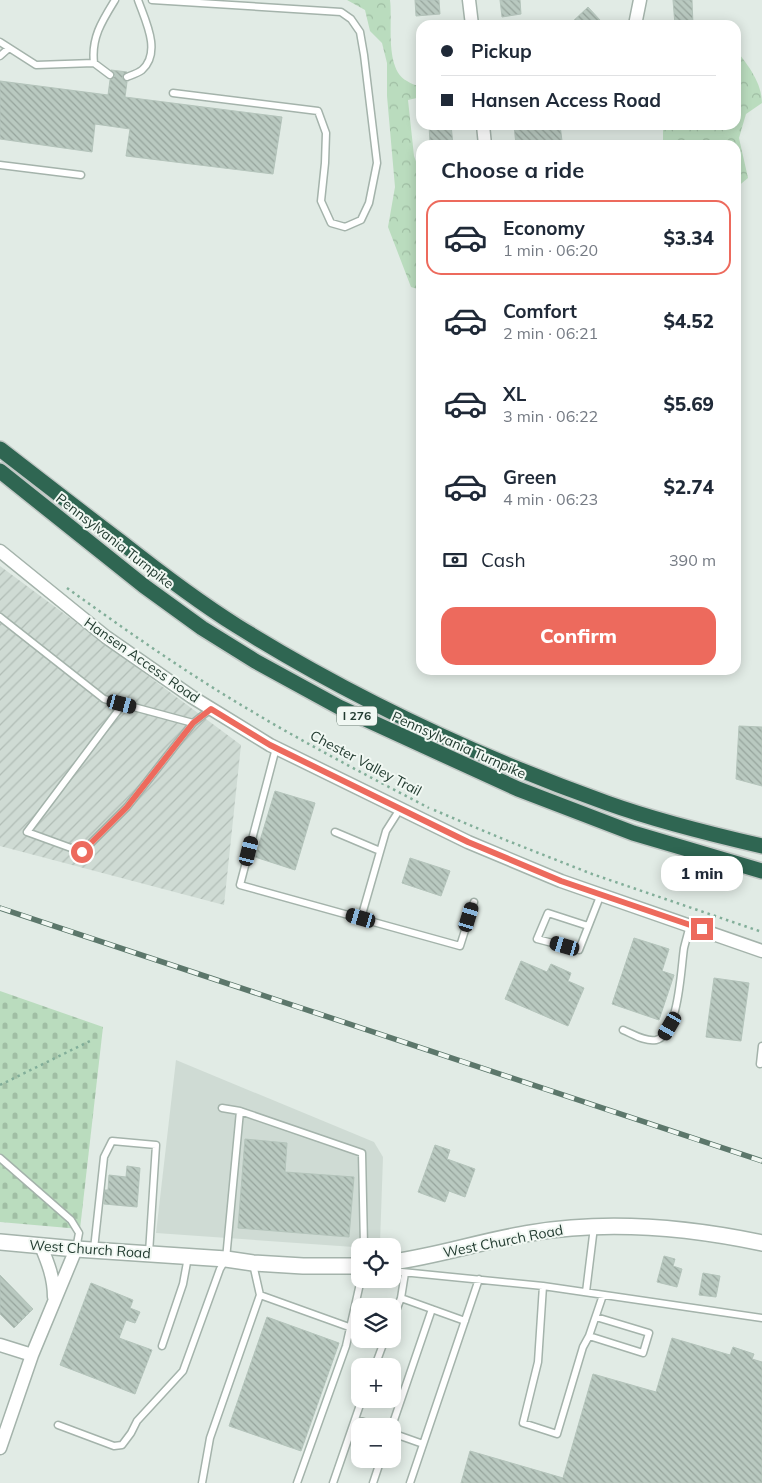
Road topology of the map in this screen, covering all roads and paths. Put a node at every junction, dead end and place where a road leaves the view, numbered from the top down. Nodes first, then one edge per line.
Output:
1 (115, 0) edge
2 (138, 0) edge
3 (152, 0) edge
4 (468, 0) edge
5 (640, 0) edge
6 (471, 20) edge
7 (636, 20) edge
8 (0, 42) edge
9 (9, 48) junction
10 (0, 56) edge
11 (94, 63) junction
12 (110, 75) dead end
13 (128, 77) dead end
14 (173, 93) dead end
15 (0, 165) edge
16 (81, 175) dead end
17 (0, 449) edge
18 (0, 471) edge
19 (0, 551) edge
20 (65, 586) dead end
21 (0, 617) edge
22 (122, 704) junction
23 (211, 709) junction
24 (193, 723) junction
25 (276, 748) junction
26 (400, 809) junction
27 (335, 832) dead end
28 (762, 846) edge
29 (380, 850) junction
30 (762, 871) edge
31 (601, 894) junction
32 (474, 902) dead end
33 (361, 918) junction
34 (690, 925) junction
35 (588, 926) junction
36 (762, 932) edge
37 (762, 951) edge
38 (623, 1030) dead end
39 (90, 1041) dead end
40 (762, 1046) edge
41 (760, 1064) dead end
42 (0, 1085) edge
43 (222, 1108) dead end
44 (240, 1111) junction
45 (0, 1158) edge
46 (594, 1227) junction
47 (364, 1238) edge
48 (0, 1242) edge
49 (762, 1243) edge
50 (41, 1246) junction
51 (76, 1249) junction
52 (94, 1250) junction
53 (149, 1253) junction
54 (188, 1256) junction
55 (226, 1258) junction
56 (401, 1260) edge
57 (253, 1263) junction
58 (351, 1266) edge
59 (401, 1272) edge
60 (405, 1273) junction
61 (479, 1278) junction
62 (543, 1286) junction
63 (359, 1288) edge
64 (586, 1292) junction
65 (260, 1295) junction
66 (603, 1295) junction
67 (401, 1298) joint
68 (54, 1302) junction
69 (432, 1309) junction
70 (596, 1317) junction
71 (762, 1318) edge
72 (465, 1321) junction
73 (349, 1327) junction
74 (589, 1336) junction
75 (0, 1344) edge
76 (162, 1346) dead end
77 (32, 1355) junction
78 (395, 1418) edge
79 (58, 1425) dead end
80 (351, 1428) edge
81 (401, 1436) edge
82 (423, 1444) junction
83 (0, 1448) edge
84 (378, 1468) edge
85 (202, 1483) edge
86 (297, 1483) edge
87 (333, 1483) edge
88 (373, 1483) edge
89 (410, 1483) edge

1 - 11 lane
2 - 13 lane
3 - 14 lane
4 - 6 street
5 - 7 street
8 - 9 lane
9 - 10 lane
9 - 11 lane
11 - 12 lane
15 - 16 lane
17 - 28 highway, Pennsylvania Turnpike / I 276
18 - 30 highway, Pennsylvania Turnpike / I 276
19 - 23 street, Hansen Access Road
20 - 36 path, Chester Valley Trail
21 - 22 lane
22 - 24 lane
22 - 24 lane
23 - 24 lane
23 - 25 street, Hansen Access Road
25 - 26 street, Hansen Access Road
25 - 33 lane
26 - 29 lane
26 - 31 street, Hansen Access Road
27 - 29 lane
29 - 33 lane
31 - 34 street, Hansen Access Road
31 - 35 lane
32 - 33 lane
34 - 37 street, Hansen Access Road
34 - 38 lane
35 - 35 lane
39 - 42 path
40 - 41 lane
43 - 44 lane
44 - 47 lane
44 - 55 lane
45 - 51 lane
46 - 49 street, West Church Road
46 - 56 street, West Church Road
46 - 64 lane
48 - 50 street, West Church Road
50 - 51 street, West Church Road
50 - 68 street
51 - 52 street, West Church Road
51 - 68 street
52 - 53 street, West Church Road
52 - 53 lane
53 - 54 street, West Church Road
54 - 55 street, West Church Road
54 - 76 lane
55 - 57 street, West Church Road
55 - 79 lane
57 - 58 street, West Church Road
57 - 65 lane
59 - 60 lane
60 - 61 lane
60 - 67 lane
61 - 62 lane
61 - 72 lane
62 - 64 lane
62 - 74 lane
63 - 73 lane
64 - 66 lane
65 - 73 lane
65 - 85 lane
66 - 70 lane
66 - 71 lane
67 - 69 lane
68 - 77 street
69 - 72 lane
69 - 78 lane
70 - 74 lane
70 - 74 lane
72 - 82 lane
73 - 86 lane
75 - 77 street
77 - 83 street
80 - 87 lane
81 - 82 lane
82 - 89 lane
84 - 88 lane

